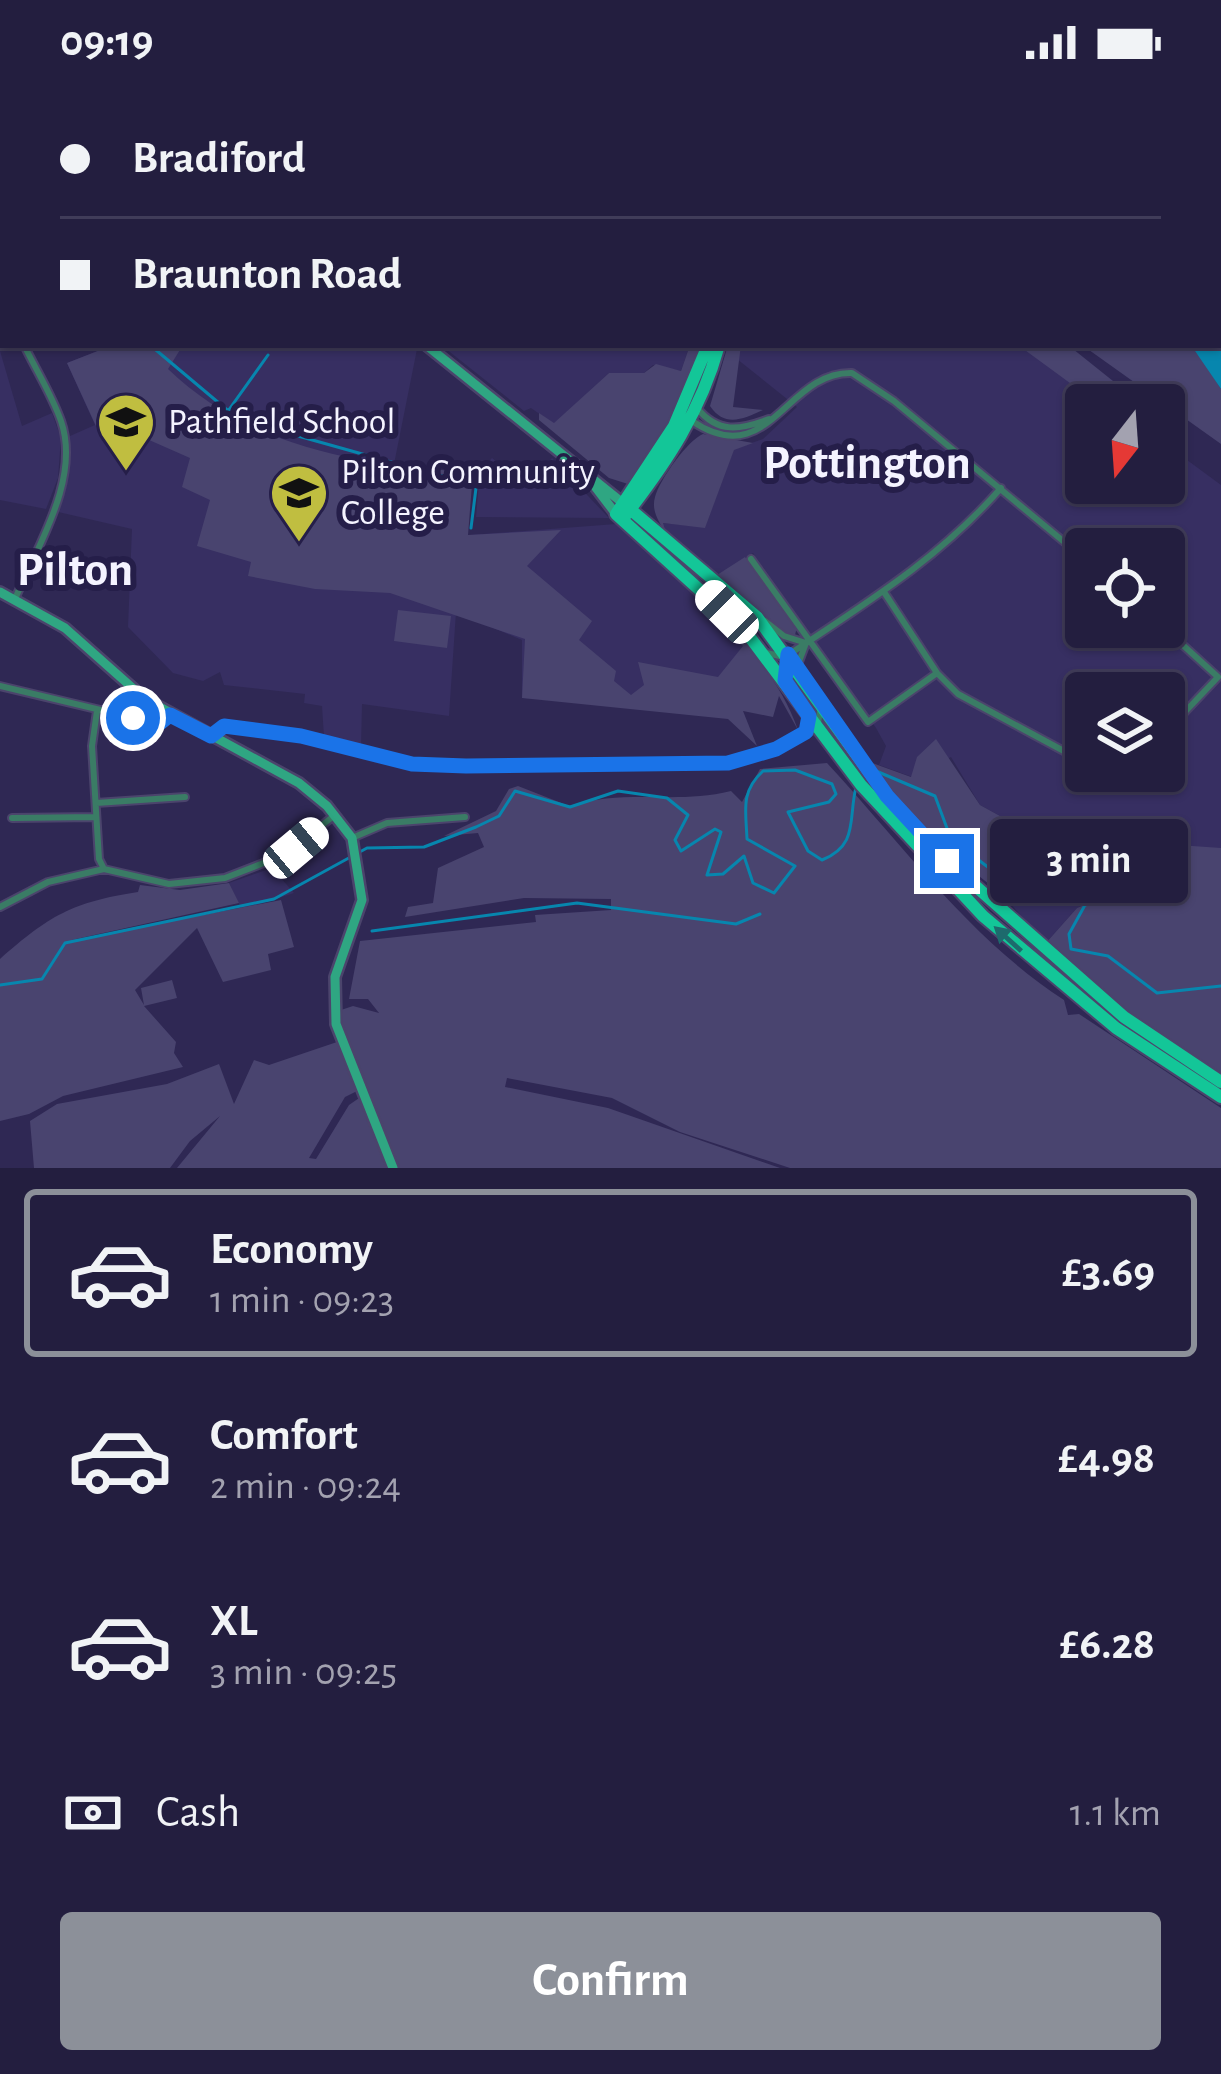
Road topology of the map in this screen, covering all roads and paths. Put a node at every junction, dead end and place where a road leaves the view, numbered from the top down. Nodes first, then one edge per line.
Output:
1 (26, 348) edge
2 (430, 348) edge
3 (707, 348) edge
4 (718, 348) edge
5 (691, 412) junction
6 (770, 419) junction
7 (586, 474) junction
8 (657, 478) junction
9 (638, 483) junction
10 (603, 485) junction
11 (1001, 488) junction
12 (623, 512) junction
13 (655, 531) junction
14 (1065, 542) edge
15 (751, 559) dead end
16 (0, 592) edge
17 (884, 592) junction
18 (15, 599) junction
19 (757, 617) junction
20 (809, 641) junction
21 (1185, 647) edge
22 (764, 652) junction
23 (786, 656) junction
24 (937, 673) junction
25 (801, 674) junction
26 (1220, 678) edge
27 (785, 681) junction
28 (0, 686) edge
29 (97, 711) junction
30 (1185, 713) edge
31 (170, 715) junction
32 (813, 722) junction
33 (803, 735) junction
34 (211, 736) junction
35 (831, 747) junction
36 (1065, 752) edge
37 (184, 796) dead end
38 (96, 803) junction
39 (335, 815) junction
40 (96, 817) junction
41 (12, 818) dead end
42 (465, 818) dead end
43 (355, 847) junction
44 (104, 869) junction
45 (0, 907) edge
46 (1221, 1082) edge
47 (1221, 1097) edge
48 (393, 1168) edge

1 - 18 street
2 - 7 street
3 - 5 main road
4 - 5 main road
5 - 6 street
5 - 6 street
5 - 8 main road
5 - 9 main road
6 - 11 street
7 - 10 street
7 - 12 street
8 - 12 main road
8 - 13 main road
9 - 10 street
9 - 12 main road
10 - 12 street
11 - 14 street
11 - 17 street
12 - 13 main road
12 - 22 main road
13 - 19 main road
15 - 20 street
16 - 18 street
17 - 20 street
17 - 24 street
18 - 31 street
19 - 20 street
19 - 23 main road
20 - 23 street
20 - 24 street
20 - 25 street
21 - 26 street
22 - 23 street
22 - 27 main road
23 - 25 main road
23 - 27 street
24 - 36 street
25 - 32 street
25 - 46 main road
26 - 30 street
27 - 32 main road
28 - 29 street
29 - 31 street
29 - 38 street
31 - 34 street
32 - 33 street
32 - 33 street
32 - 35 main road
33 - 34 street
33 - 35 street
34 - 39 street
47 -> 35 main road
37 - 38 street
38 - 40 street
39 - 43 street
39 - 44 street
40 - 41 street
40 - 44 street
42 - 43 street
43 - 48 street
44 - 45 street

